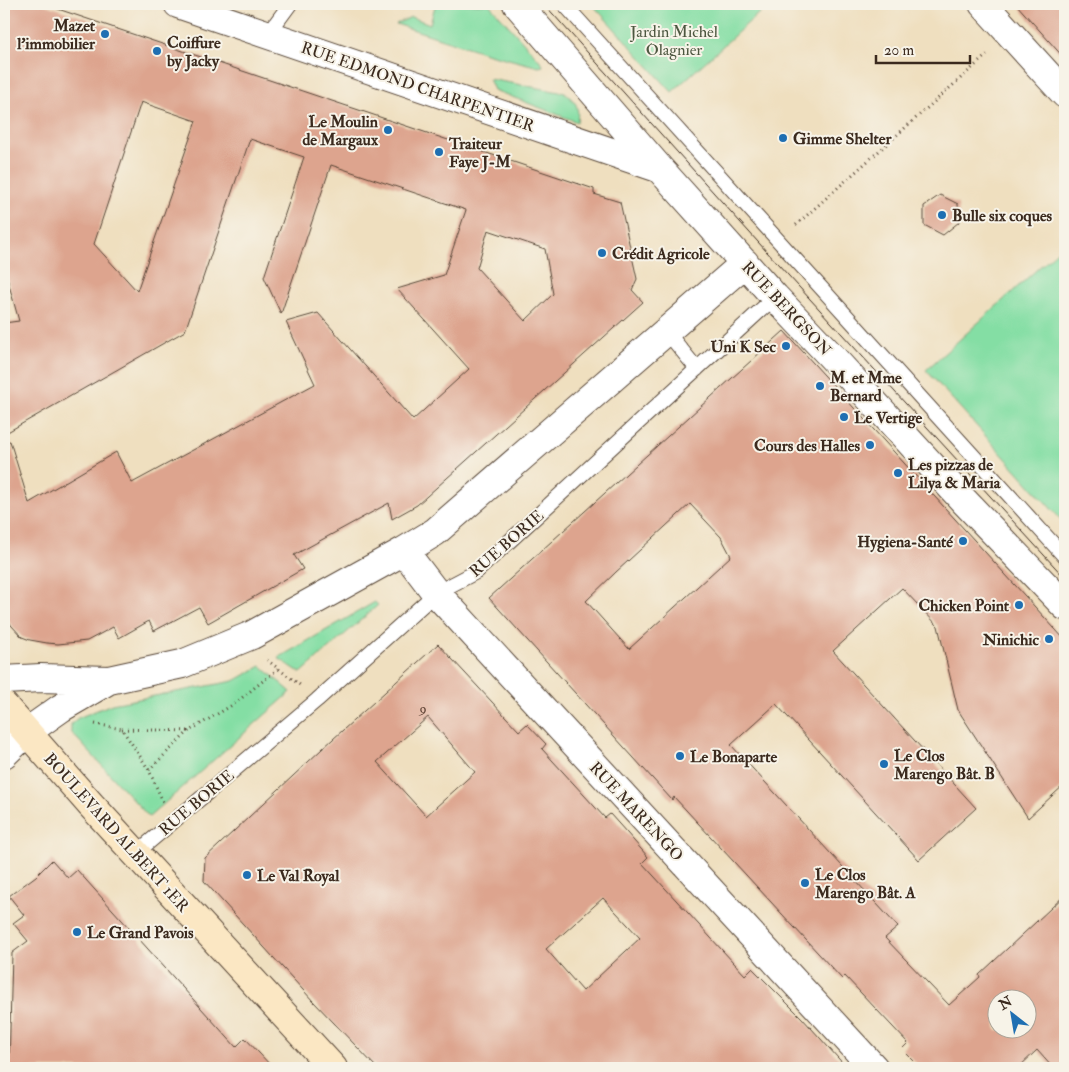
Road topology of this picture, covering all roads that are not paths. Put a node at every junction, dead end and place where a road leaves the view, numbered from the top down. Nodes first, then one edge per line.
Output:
1 (178, 4) edge
2 (290, 4) edge
3 (517, 4) edge
4 (564, 4) edge
5 (983, 4) edge
6 (268, 34) junction
7 (1065, 94) edge
8 (659, 168) junction
9 (745, 263) junction
10 (775, 297) junction
11 (666, 332) junction
12 (697, 369) junction
13 (404, 551) junction
14 (1065, 556) edge
15 (436, 593) junction
16 (1065, 606) edge
17 (4, 680) edge
18 (109, 680) junction
19 (4, 706) edge
20 (26, 732) junction
21 (4, 754) edge
22 (135, 854) junction
23 (333, 1068) edge
24 (874, 1068) edge

1 - 6 street, RUE EDMOND CHARPENTIER
2 - 6 lane
3 - 8 street, RUE BERGSON
4 - 14 lane
5 - 7 street
6 - 8 street, RUE EDMOND CHARPENTIER
8 - 9 street, RUE BERGSON
9 - 10 street, RUE BERGSON
9 - 11 street
10 - 12 lane, RUE BORIE
10 - 16 street, RUE BERGSON
11 - 12 lane
11 - 13 street
12 - 15 lane, RUE BORIE
13 - 15 street, RUE MARENGO
13 - 18 street
15 - 22 lane, RUE BORIE
15 - 24 street, RUE MARENGO
17 - 18 street
18 - 20 street
19 - 20 main road, BOULEVARD ALBERT 1ER
20 - 21 street
20 - 22 main road, BOULEVARD ALBERT 1ER
22 - 23 main road, BOULEVARD ALBERT 1ER

